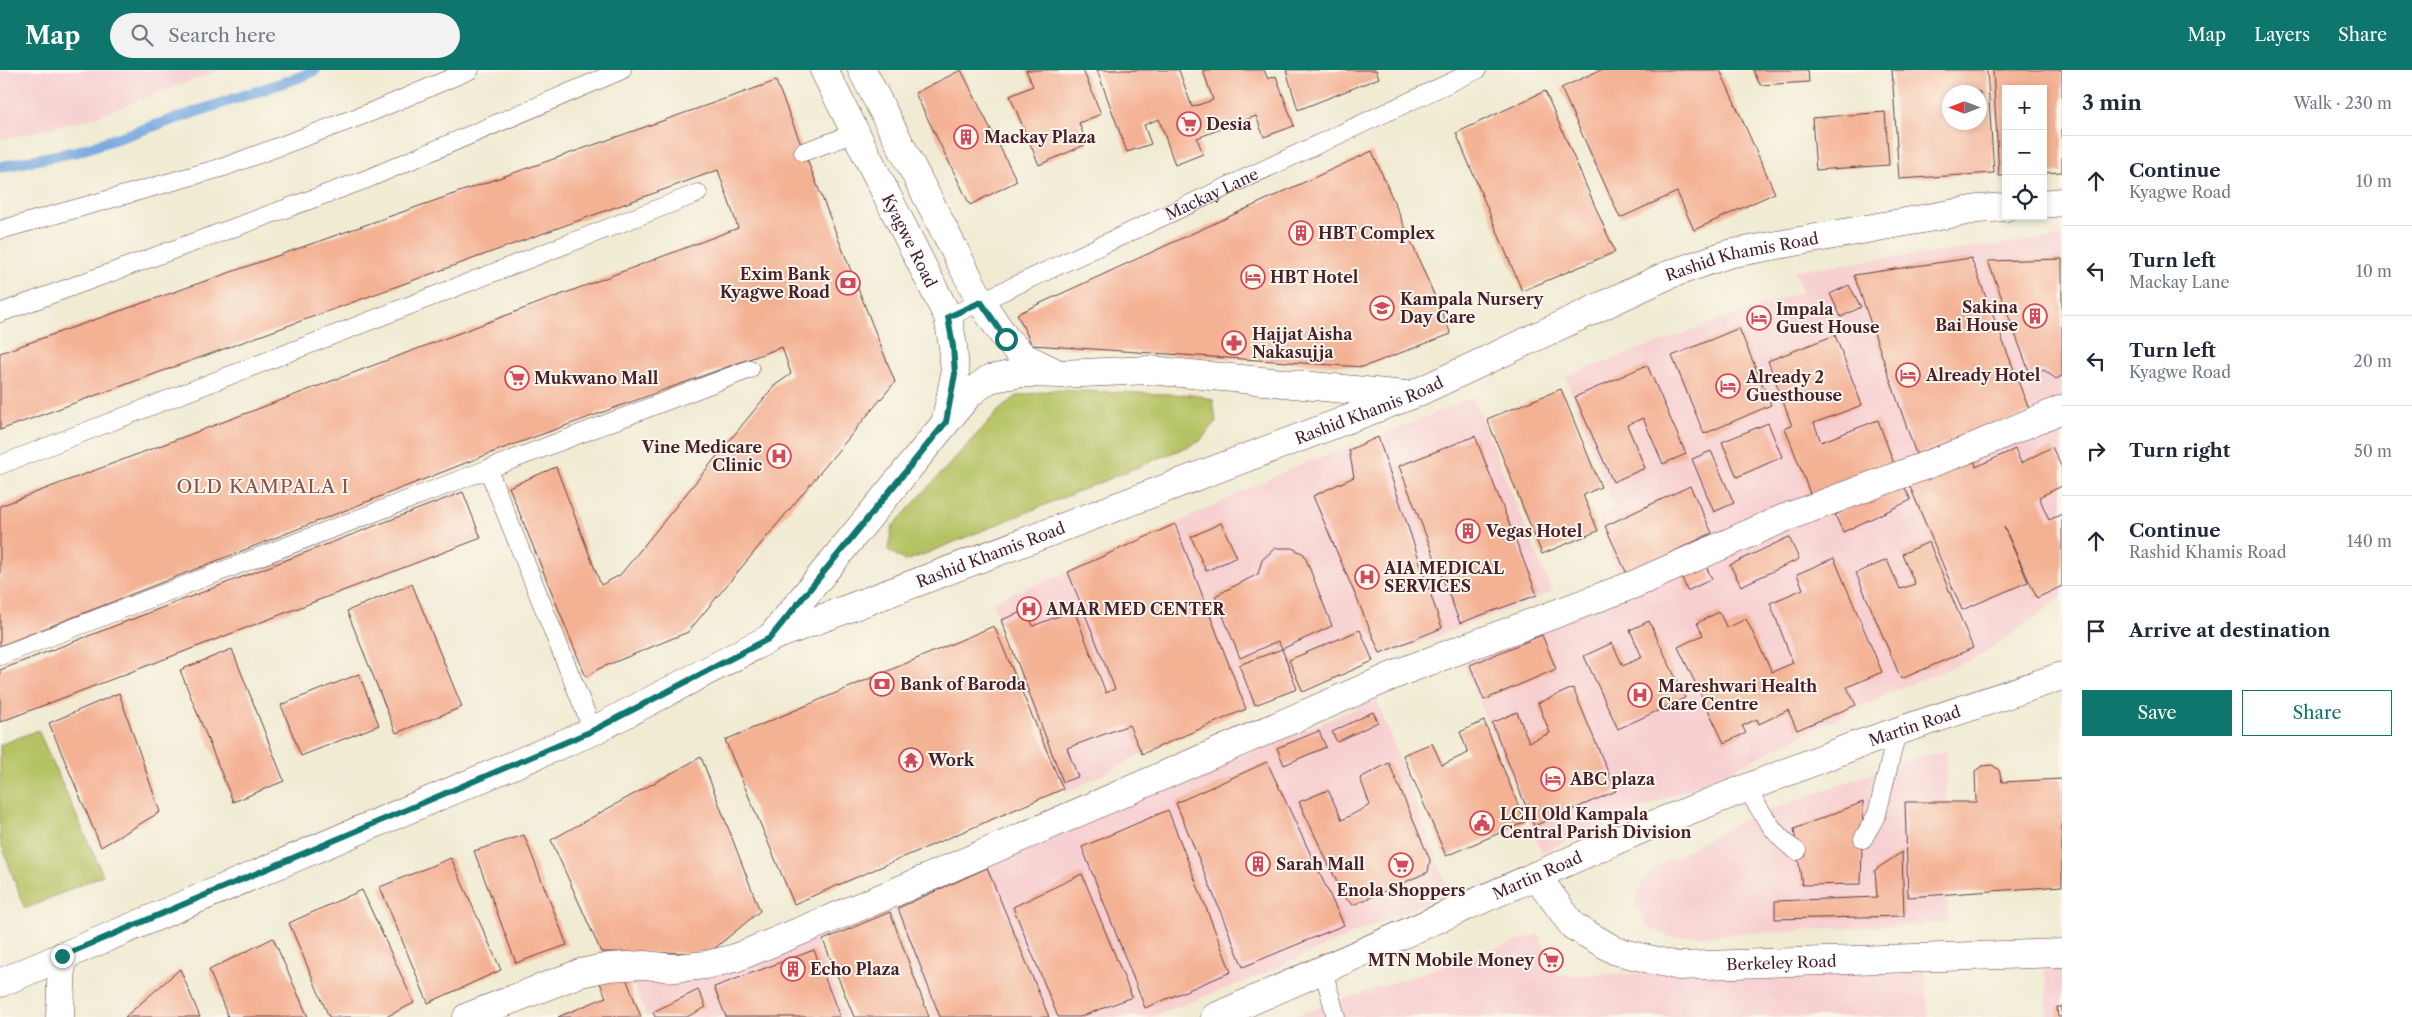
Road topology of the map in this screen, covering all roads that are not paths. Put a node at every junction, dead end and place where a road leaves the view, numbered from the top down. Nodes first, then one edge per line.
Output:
1 (470, 70) edge
2 (622, 70) edge
3 (824, 70) edge
4 (862, 70) edge
5 (1477, 70) edge
6 (856, 133) junction
7 (803, 152) dead end
8 (698, 193) dead end
9 (2062, 202) edge
10 (2047, 204) edge
11 (2002, 207) edge
12 (0, 230) edge
13 (981, 302) junction
14 (0, 313) edge
15 (948, 317) junction
16 (750, 369) dead end
17 (1060, 374) junction
18 (1412, 395) junction
19 (2062, 409) edge
20 (946, 422) junction
21 (0, 466) edge
22 (488, 469) junction
23 (770, 638) junction
24 (0, 656) edge
25 (2062, 676) edge
26 (592, 731) junction
27 (1897, 732) junction
28 (1746, 788) junction
29 (1863, 838) dead end
30 (1798, 851) dead end
31 (1536, 875) junction
32 (2062, 953) edge
33 (62, 956) junction
34 (1324, 968) junction
35 (0, 983) edge
36 (60, 1017) edge
37 (467, 1017) edge
38 (1215, 1017) edge
39 (1336, 1017) edge

1 - 12 lane
2 - 14 lane
3 - 6 street, Kyagwe Road
4 - 13 street
5 - 13 lane, Mackay Lane
6 - 7 lane
6 - 15 street, Kyagwe Road
8 - 21 lane
9 - 10 street
11 - 18 street, Rashid Khamis Road
13 - 15 lane, Mackay Lane
13 - 17 street
15 - 20 street, Kyagwe Road
16 - 22 lane
17 - 18 street
17 - 20 street
18 - 23 street, Rashid Khamis Road
19 - 37 street
20 - 23 street
22 - 24 lane
22 - 26 lane
23 - 26 street, Rashid Khamis Road
25 - 27 street, Martin Road
26 - 33 street, Rashid Khamis Road
27 - 28 street, Martin Road
27 - 29 lane
28 - 30 lane
28 - 31 street, Martin Road
31 - 32 street, Berkeley Road
31 - 34 street, Martin Road
33 - 35 street, Rashid Khamis Road
33 - 36 street
34 - 38 street, Martin Road
34 - 39 lane

